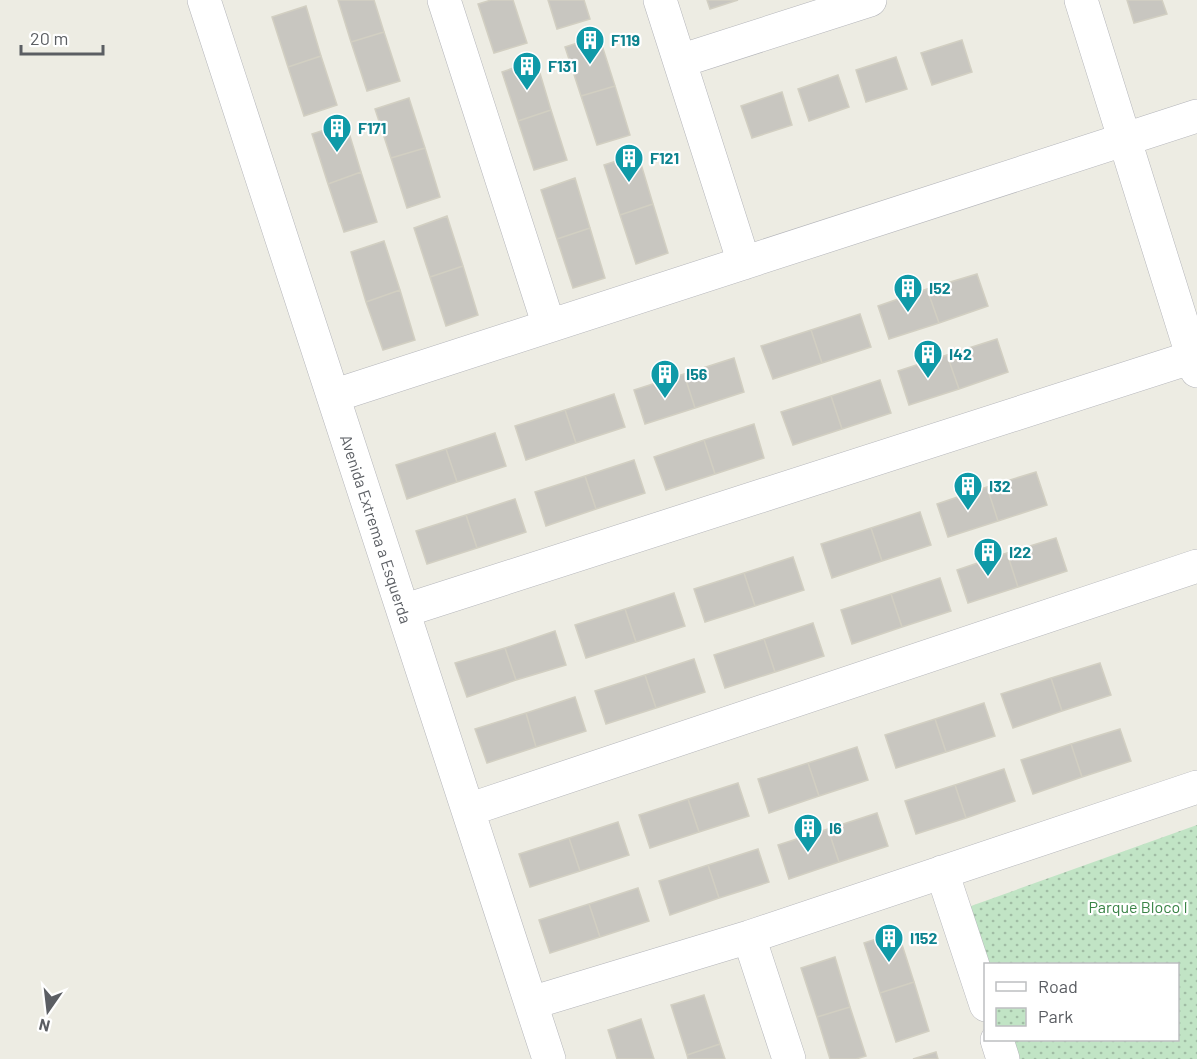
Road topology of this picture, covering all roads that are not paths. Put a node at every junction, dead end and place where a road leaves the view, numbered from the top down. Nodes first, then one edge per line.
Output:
1 (204, 0) edge
2 (444, 0) edge
3 (660, 0) edge
4 (870, 0) edge
5 (1081, 0) edge
6 (680, 61) junction
7 (1197, 116) edge
8 (1126, 139) junction
9 (744, 263) junction
10 (549, 326) junction
11 (1195, 364) edge
12 (333, 396) junction
13 (1197, 566) edge
14 (403, 611) junction
15 (1197, 787) edge
16 (468, 810) junction
17 (942, 872) junction
18 (749, 937) junction
19 (984, 999) edge
20 (531, 1004) junction
21 (997, 1041) edge
22 (549, 1059) edge
23 (789, 1059) edge
24 (1003, 1059) edge

1 - 12 street, Avenida Extrema a Esquerda
2 - 10 street
3 - 6 street
4 - 6 street
5 - 8 street
6 - 9 street
7 - 8 street
8 - 9 street
8 - 11 street
9 - 10 street
10 - 12 street
11 - 14 street
12 - 14 street, Avenida Extrema a Esquerda
13 - 16 street
14 - 16 street, Avenida Extrema a Esquerda
15 - 17 street
16 - 20 street, Avenida Extrema a Esquerda
17 - 18 street
17 - 19 street
18 - 20 street
18 - 23 street
20 - 22 street, Avenida Extrema a Esquerda
21 - 24 street

